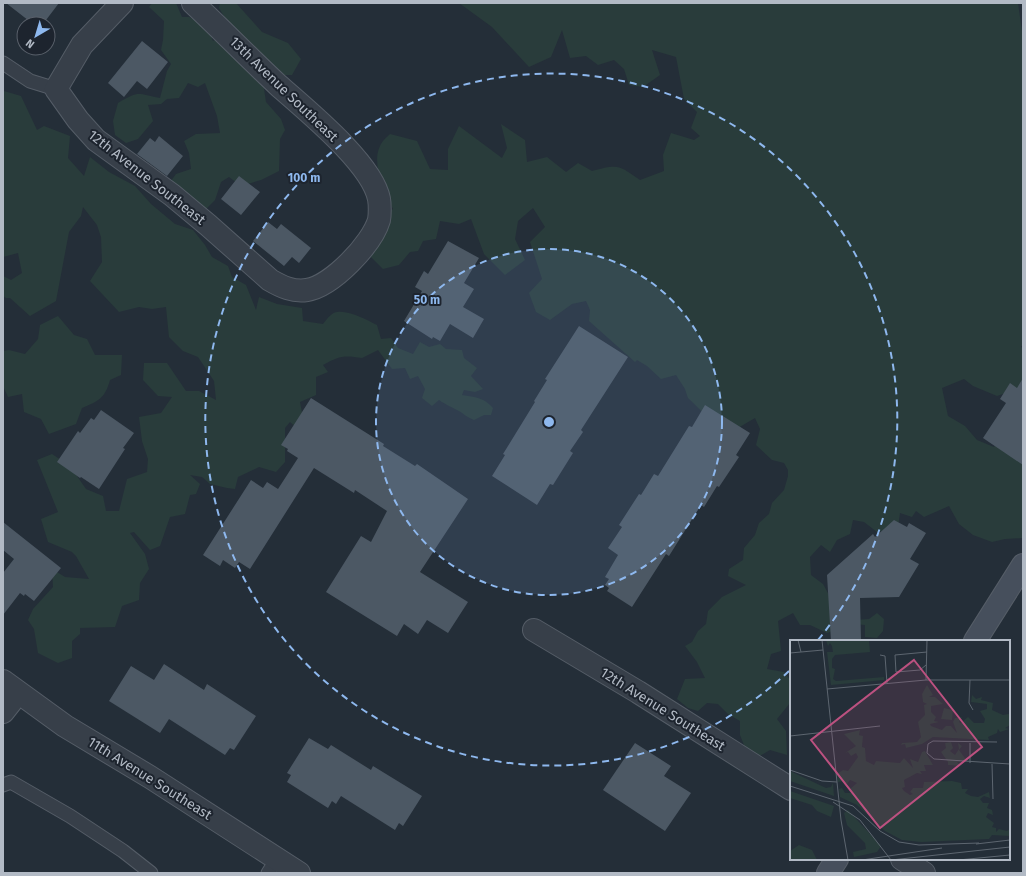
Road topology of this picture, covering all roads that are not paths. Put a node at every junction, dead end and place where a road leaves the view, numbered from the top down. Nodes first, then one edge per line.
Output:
1 (122, 3) edge
2 (194, 3) edge
3 (3, 63) edge
4 (56, 89) junction
5 (295, 290) joint
6 (1023, 565) edge
7 (534, 630) dead end
8 (976, 640) edge
9 (11, 687) edge
10 (3, 712) edge
11 (3, 785) edge
12 (790, 788) edge
13 (836, 860) edge
14 (904, 860) edge
15 (273, 866) edge
16 (151, 873) edge
17 (299, 873) edge
18 (828, 873) edge
19 (924, 873) edge

1 - 4 street
2 - 5 street, 13th Avenue Southeast
3 - 4 lane
4 - 5 street, 12th Avenue Southeast
6 - 8 street
7 - 12 street, 12th Avenue Southeast
9 - 10 street
9 - 15 street, 11th Avenue Southeast
11 - 16 lane
13 - 18 street
14 - 19 street
15 - 17 street, 11th Avenue Southeast

